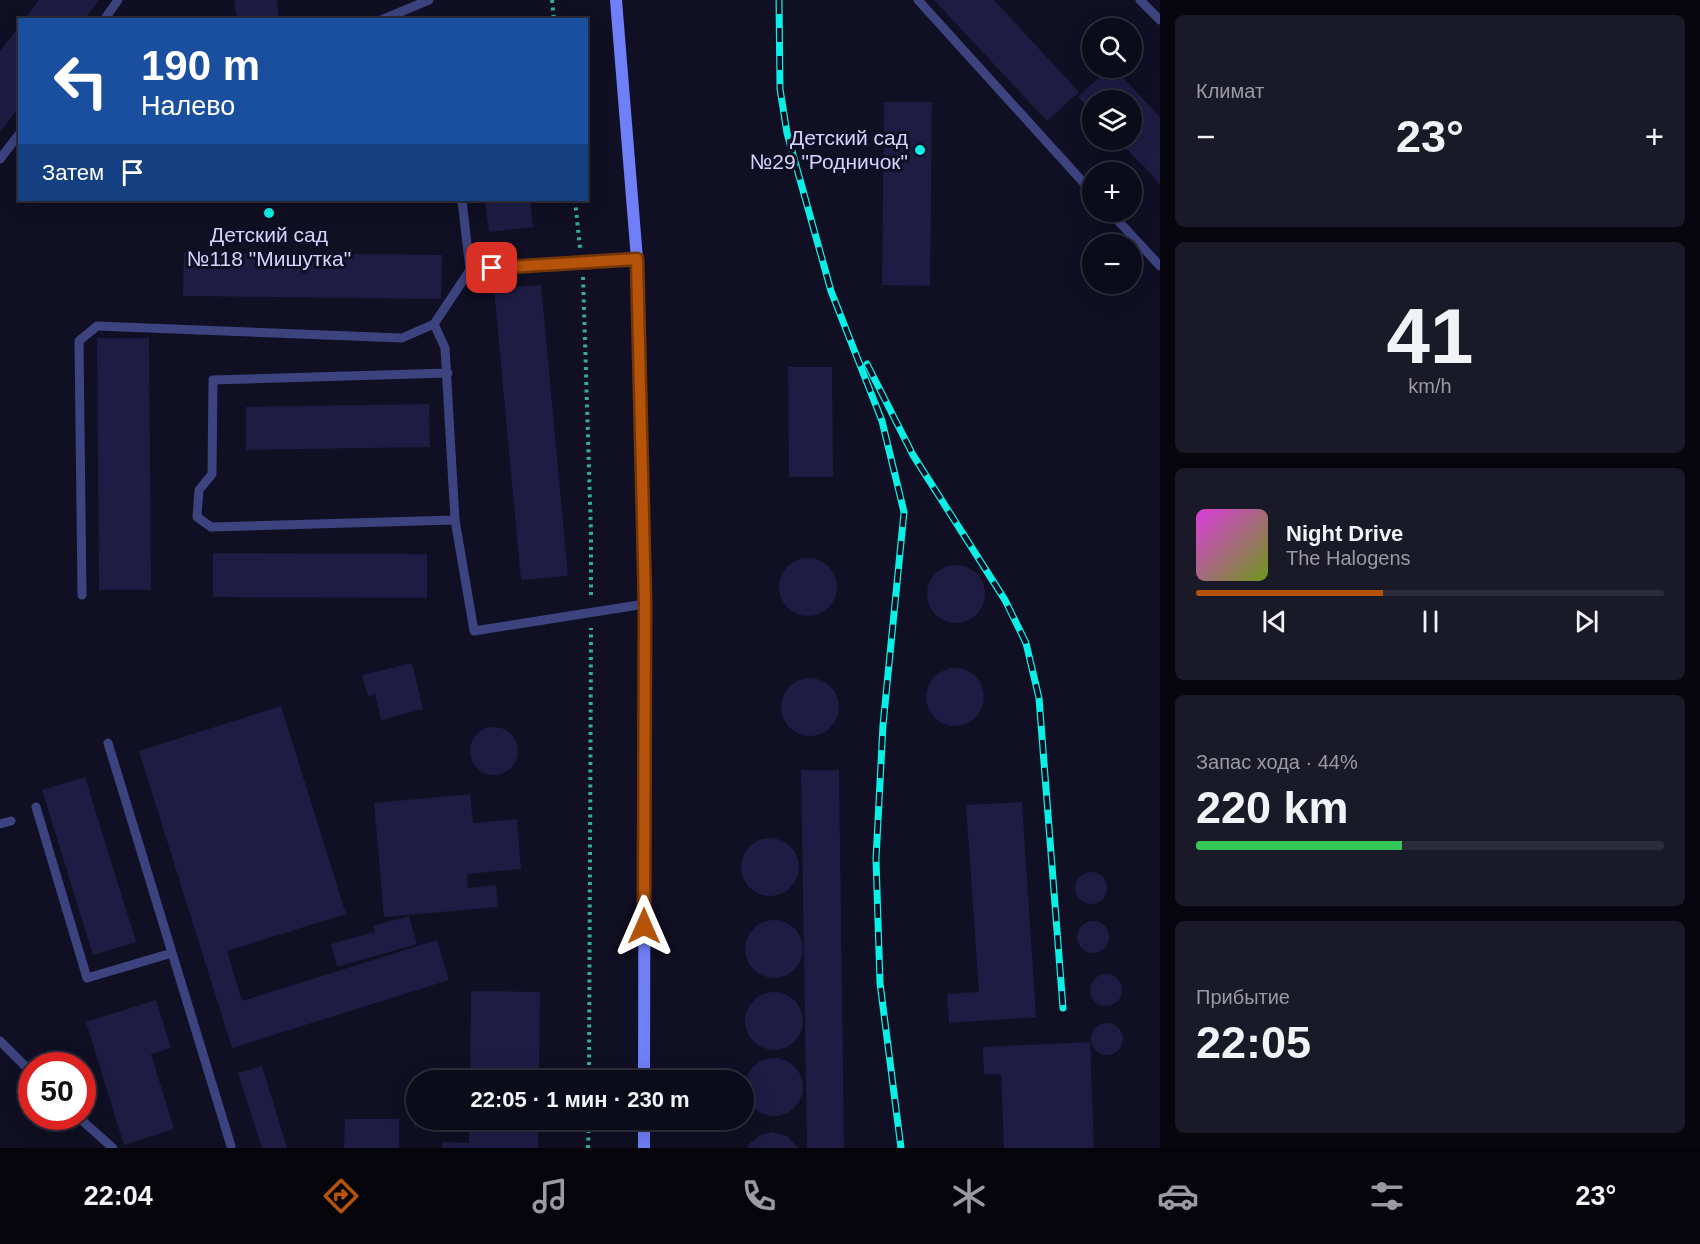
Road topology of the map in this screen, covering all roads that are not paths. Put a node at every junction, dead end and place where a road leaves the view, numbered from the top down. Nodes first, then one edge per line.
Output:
1 (118, 0) edge
2 (429, 0) edge
3 (616, 0) edge
4 (918, 0) edge
5 (1140, 0) edge
6 (105, 18) edge
7 (386, 18) edge
8 (1160, 20) edge
9 (18, 136) edge
10 (0, 159) edge
11 (1082, 181) edge
12 (462, 201) edge
13 (1119, 222) edge
14 (637, 259) junction
15 (1160, 266) edge
16 (470, 270) junction
17 (434, 324) junction
18 (448, 373) junction
19 (455, 520) junction
20 (81, 595) dead end
21 (645, 604) junction
22 (108, 743) dead end
23 (36, 807) dead end
24 (10, 820) dead end
25 (0, 824) edge
26 (172, 953) junction
27 (0, 1041) edge
28 (18, 1059) edge
29 (644, 1070) edge
30 (92, 1130) edge
31 (644, 1130) edge
32 (228, 1147) edge
33 (112, 1148) edge
34 (644, 1148) edge

1 - 6 lane
2 - 7 lane
3 - 14 main road
4 - 11 lane
5 - 8 lane
9 - 10 lane
12 - 16 lane
13 - 15 lane
14 - 16 lane
14 - 21 main road
16 - 17 lane
17 - 18 lane
17 - 20 lane
18 - 19 lane
18 - 19 lane
19 - 21 lane
21 - 29 main road
22 - 26 lane
23 - 26 lane
24 - 25 lane
26 - 32 lane
27 - 28 lane
30 - 33 lane
31 - 34 main road

